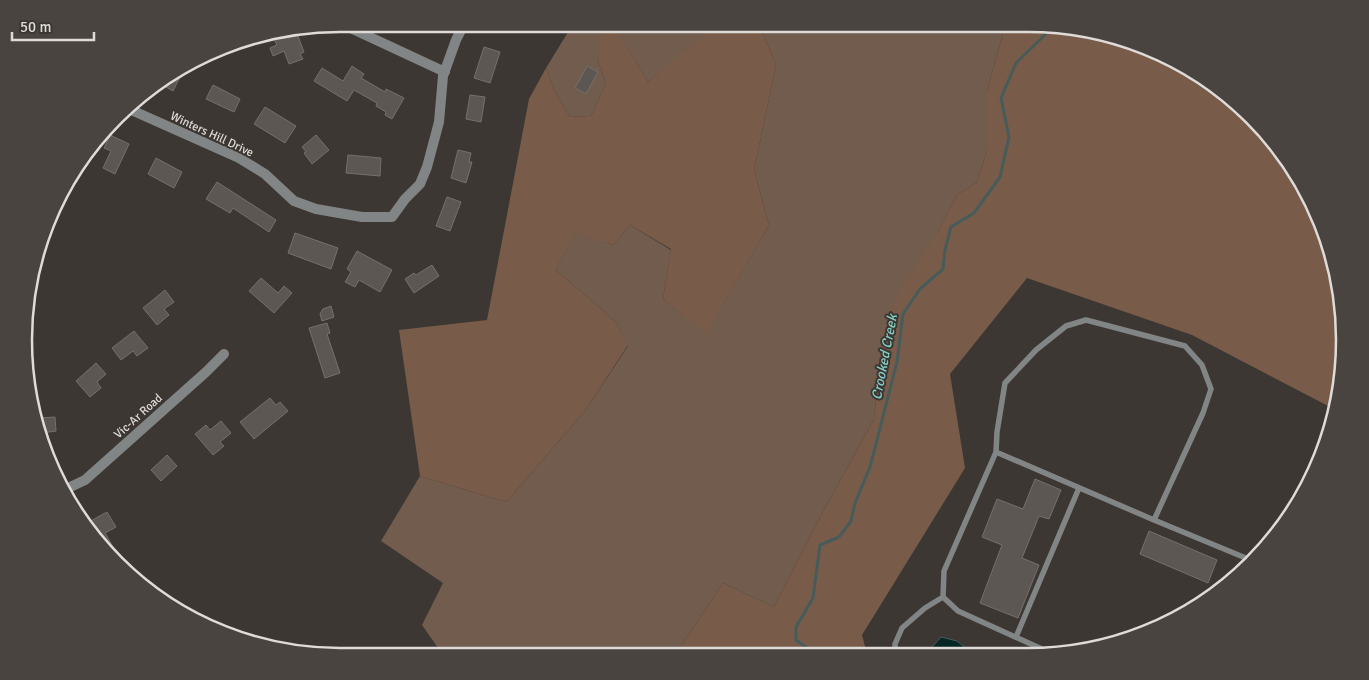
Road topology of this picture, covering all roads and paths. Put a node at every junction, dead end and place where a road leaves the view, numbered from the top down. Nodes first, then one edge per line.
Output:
1 (359, 32) edge
2 (460, 32) edge
3 (445, 72) junction
4 (135, 111) edge
5 (224, 354) dead end
6 (996, 452) junction
7 (70, 487) edge
8 (1079, 488) junction
9 (1154, 520) junction
10 (1245, 558) edge
11 (944, 597) junction
12 (1016, 637) junction
13 (895, 648) edge
14 (1039, 648) edge

1 - 3 street
2 - 3 street, Winters Hill Drive
3 - 4 street, Winters Hill Drive
5 - 7 street, Vic-Ar Road
6 - 8 lane
6 - 9 lane
6 - 11 lane
8 - 9 lane
8 - 12 lane
9 - 10 lane
11 - 12 lane
11 - 13 lane
12 - 14 lane

